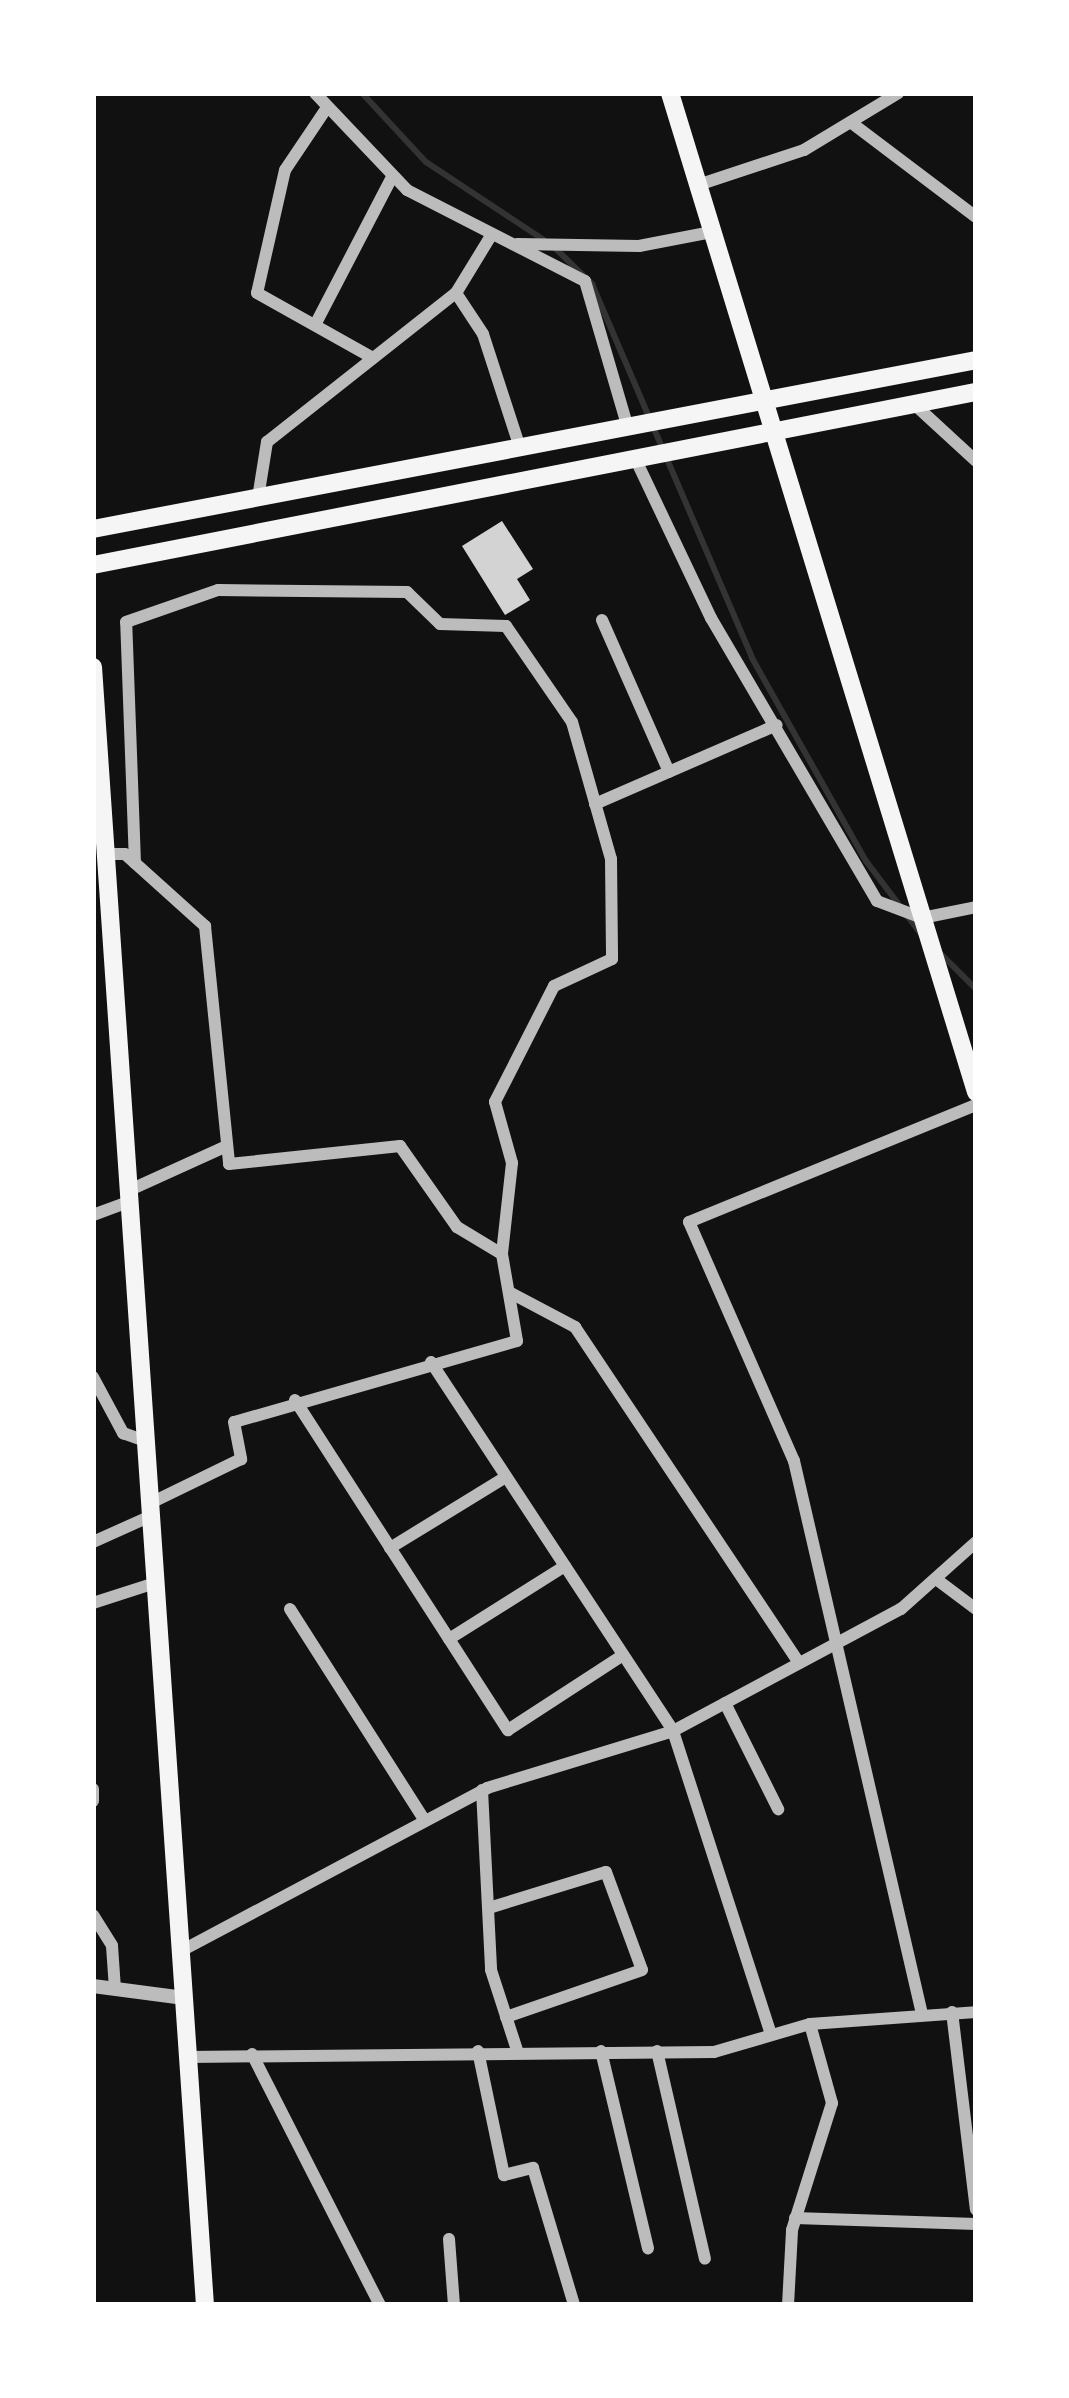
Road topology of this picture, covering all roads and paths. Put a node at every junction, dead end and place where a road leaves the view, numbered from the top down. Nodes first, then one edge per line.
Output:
1 (315, 93) edge
2 (670, 93) edge
3 (898, 93) edge
4 (326, 109) junction
5 (853, 124) junction
6 (392, 177) junction
7 (698, 185) junction
8 (976, 217) edge
9 (712, 232) junction
10 (492, 234) junction
11 (510, 243) junction
12 (456, 292) junction
13 (315, 325) junction
14 (373, 358) junction
15 (976, 360) edge
16 (976, 392) edge
17 (763, 400) junction
18 (914, 404) junction
19 (627, 425) junction
20 (771, 431) junction
21 (520, 448) junction
22 (635, 458) junction
23 (976, 461) edge
24 (258, 498) junction
25 (93, 529) edge
26 (93, 565) edge
27 (602, 620) dead end
28 (93, 667) edge
29 (777, 725) junction
30 (669, 772) junction
31 (595, 804) junction
32 (104, 860) edge
33 (135, 863) junction
34 (976, 907) edge
35 (922, 918) junction
36 (976, 1092) edge
37 (976, 1105) edge
38 (227, 1146) junction
39 (132, 1194) junction
40 (93, 1215) edge
41 (502, 1254) junction
42 (508, 1292) junction
43 (431, 1362) junction
44 (93, 1377) edge
45 (295, 1400) junction
46 (149, 1442) junction
47 (506, 1477) junction
48 (153, 1509) junction
49 (976, 1542) edge
50 (93, 1543) edge
51 (390, 1548) junction
52 (565, 1566) junction
53 (936, 1579) junction
54 (158, 1582) junction
55 (93, 1604) edge
56 (290, 1609) dead end
57 (976, 1609) edge
58 (449, 1640) junction
59 (838, 1640) junction
60 (623, 1655) junction
61 (799, 1663) junction
62 (725, 1703) junction
63 (673, 1731) junction
64 (93, 1789) edge
65 (482, 1790) junction
66 (93, 1801) edge
67 (778, 1809) dead end
68 (425, 1821) junction
69 (492, 1907) junction
70 (93, 1915) edge
71 (181, 1951) junction
72 (93, 1986) edge
73 (115, 1989) junction
74 (184, 1998) junction
75 (952, 2012) junction
76 (976, 2012) edge
77 (922, 2014) junction
78 (506, 2017) junction
79 (810, 2024) junction
80 (771, 2035) junction
81 (517, 2050) junction
82 (478, 2051) junction
83 (601, 2051) junction
84 (657, 2051) junction
85 (251, 2054) junction
86 (188, 2057) junction
87 (976, 2210) edge
88 (795, 2218) junction
89 (976, 2224) edge
90 (449, 2239) dead end
91 (648, 2248) dead end
92 (705, 2259) dead end
93 (205, 2305) edge
94 (380, 2305) edge
95 (454, 2305) edge
96 (574, 2305) edge
97 (788, 2305) edge

1 - 4 street
2 - 7 main road
3 - 5 street
4 - 6 street
4 - 13 street
5 - 7 street
5 - 8 street
6 - 10 street
6 - 13 street
7 - 9 main road
9 - 11 street
9 - 17 main road
10 - 11 street
10 - 12 street
11 - 19 street
12 - 14 street
12 - 21 street
13 - 14 street
14 - 24 street
15 - 17 main road
16 - 18 main road
17 - 19 main road
17 - 20 main road
18 - 20 main road
18 - 23 street
19 - 21 main road
20 - 22 main road
20 - 35 main road
21 - 24 main road
22 - 26 main road
22 - 29 street
24 - 25 main road
27 - 30 street
28 - 32 main road
29 - 30 street
29 - 35 street
30 - 31 street
31 - 33 street
31 - 41 street
32 - 33 street
32 - 39 main road
33 - 38 street
34 - 35 street
35 - 36 main road
37 - 59 street
38 - 39 street
38 - 41 street
39 - 40 street
39 - 46 main road
41 - 42 street
42 - 43 street
42 - 61 street
43 - 45 street
43 - 47 street
44 - 46 street
45 - 48 street
45 - 51 street
46 - 48 main road
47 - 51 street
47 - 52 street
48 - 50 street
48 - 54 main road
49 - 53 street
51 - 58 street
52 - 58 street
52 - 60 street
53 - 57 street
53 - 59 street
54 - 55 street
54 - 71 main road
56 - 68 street
58 - 60 street
59 - 61 street
59 - 77 street
60 - 63 street
61 - 62 street
62 - 63 street
62 - 67 street
63 - 65 street
63 - 80 street
64 - 66 street
65 - 68 street
65 - 69 street
68 - 71 street
69 - 78 street
69 - 78 street
70 - 73 street
71 - 74 main road
72 - 73 street
73 - 74 street
74 - 86 main road
75 - 76 street
75 - 77 street
75 - 87 street
77 - 79 street
78 - 81 street
79 - 80 street
79 - 88 street
80 - 84 street
81 - 82 street
81 - 83 street
82 - 85 street
82 - 96 street
83 - 84 street
83 - 91 street
84 - 92 street
85 - 86 street
85 - 94 street
86 - 93 main road
88 - 89 street
88 - 97 street
90 - 95 street

